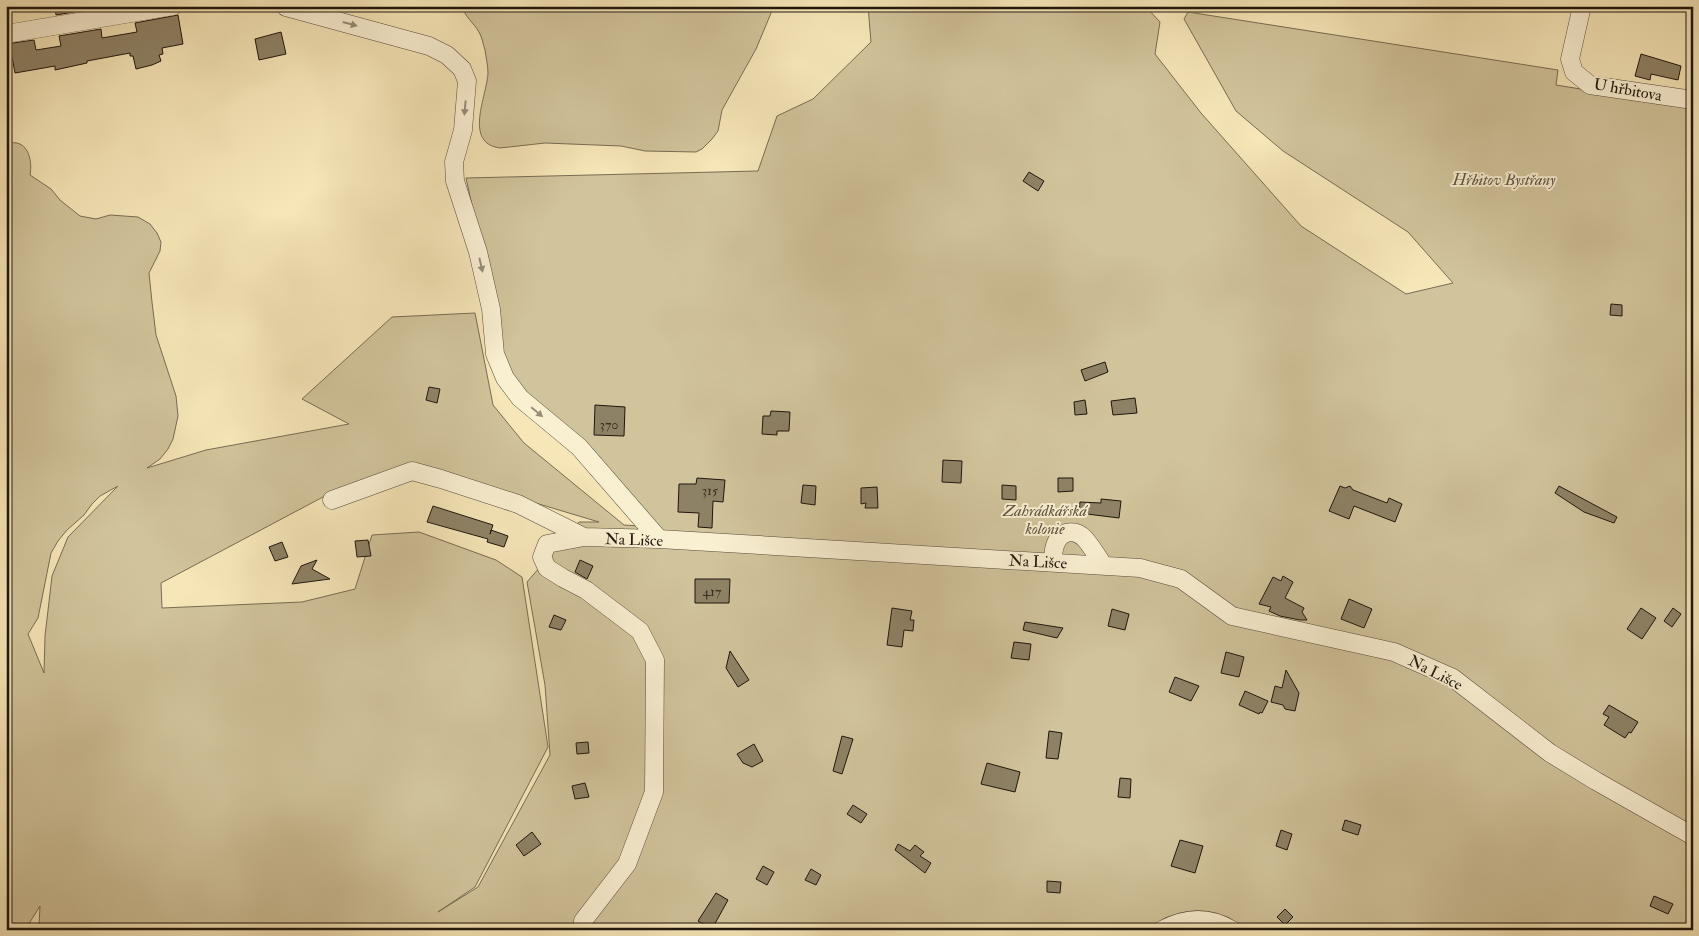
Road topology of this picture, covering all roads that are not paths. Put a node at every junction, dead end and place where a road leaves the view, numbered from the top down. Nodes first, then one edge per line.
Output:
1 (173, 6) edge
2 (1582, 6) edge
3 (284, 7) edge
4 (6, 34) edge
5 (1693, 100) edge
6 (332, 500) dead end
7 (584, 537) junction
8 (659, 539) junction
9 (1053, 562) junction
10 (1103, 565) junction
11 (1693, 836) edge
12 (584, 930) edge
13 (1162, 930) edge
14 (1232, 930) edge

1 - 4 street
2 - 5 street, U hřbitova
3 -> 8 street
6 - 7 street, Na Lišce
7 - 8 street, Na Lišce
7 - 12 street
8 - 9 street, Na Lišce
9 - 10 street, Na Lišce
9 - 10 street
10 - 11 street, Na Lišce
13 - 14 street

